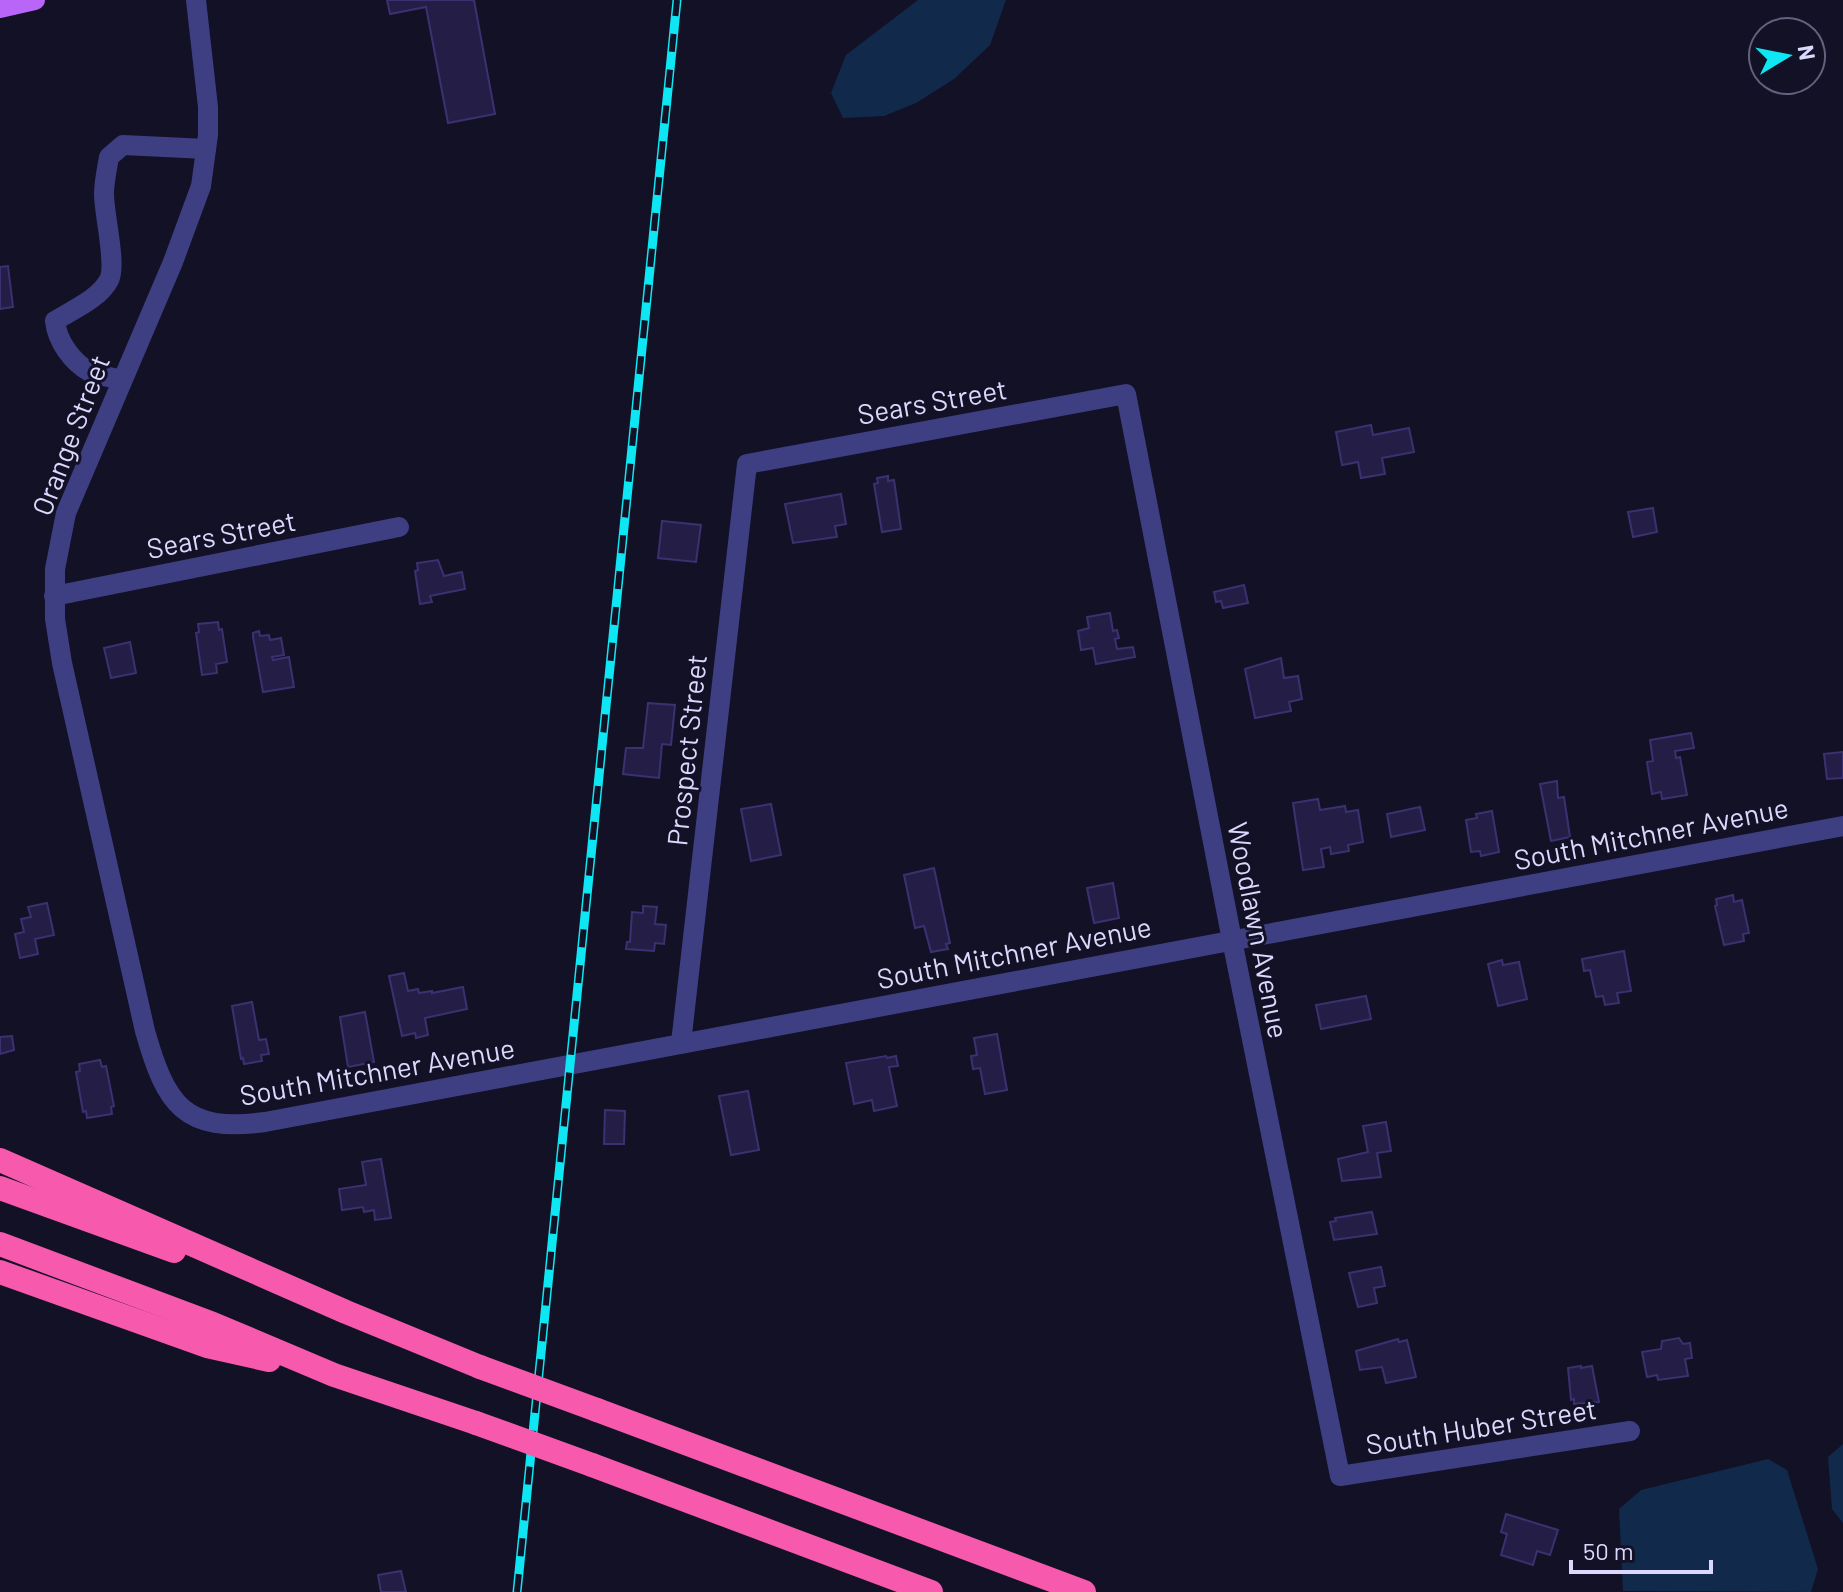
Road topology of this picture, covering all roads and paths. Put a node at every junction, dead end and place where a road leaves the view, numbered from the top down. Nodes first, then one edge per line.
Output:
1 (35, 0) edge
2 (196, 0) edge
3 (0, 8) edge
4 (206, 149) junction
5 (121, 380) junction
6 (1126, 394) joint
7 (747, 464) joint
8 (399, 527) dead end
9 (54, 596) junction
10 (1843, 826) edge
11 (1232, 940) junction
12 (681, 1043) junction
13 (196, 1118) joint
14 (0, 1160) edge
15 (0, 1188) edge
16 (0, 1244) edge
17 (0, 1272) edge
18 (346, 1312) junction
19 (334, 1375) junction
20 (1630, 1431) dead end
21 (1340, 1476) joint
22 (931, 1592) edge
23 (1084, 1592) edge

1 - 3 main road
2 - 4 street, Orange Street
4 - 5 street, Orange Street
4 - 5 street
5 - 9 street, Orange Street
6 - 7 street, Sears Street
6 - 11 street, Woodlawn Avenue
7 - 12 street, Prospect Street
8 - 9 street, Sears Street
9 - 13 street, Orange Street
10 - 11 street, South Mitchner Avenue
11 - 12 street, South Mitchner Avenue
11 - 21 street, Woodlawn Avenue
12 - 13 street, South Mitchner Avenue
14 - 18 highway
15 - 18 highway
16 - 19 highway
17 - 19 highway
18 - 23 highway, bridge
19 - 22 highway, bridge
20 - 21 street, South Huber Street

